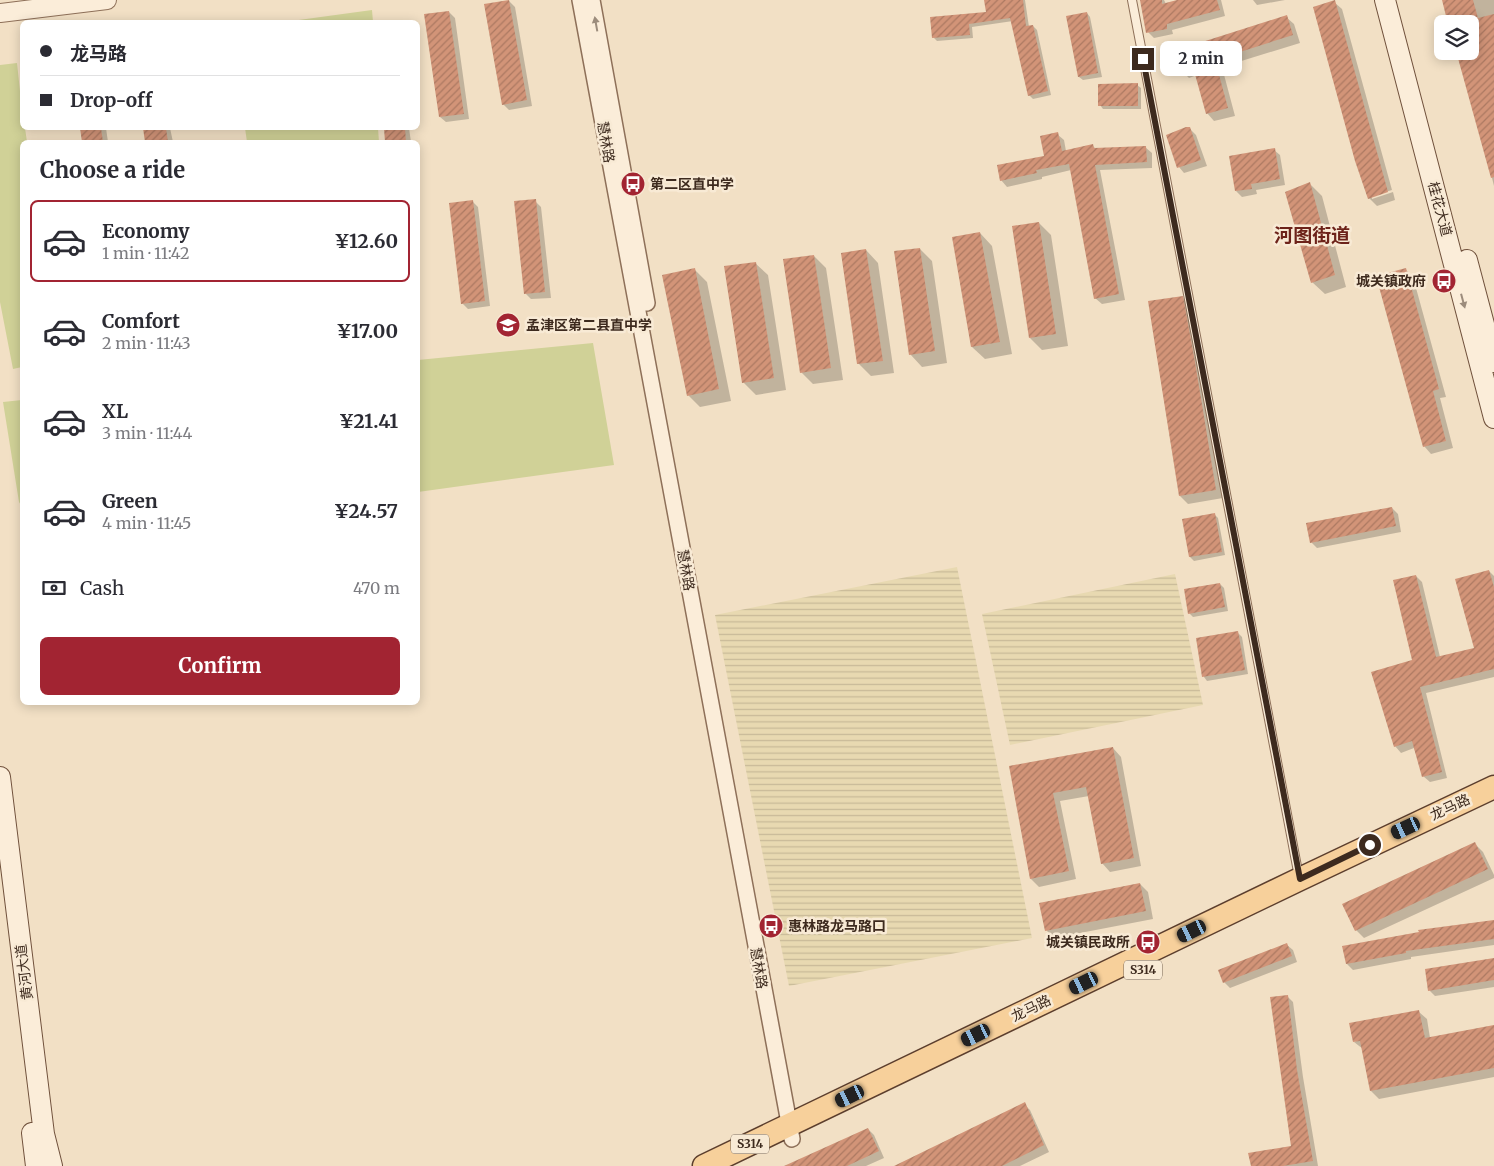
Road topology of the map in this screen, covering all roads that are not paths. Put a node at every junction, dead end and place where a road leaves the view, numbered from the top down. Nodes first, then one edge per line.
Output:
1 (106, 0) edge
2 (580, 0) edge
3 (592, 0) edge
4 (1132, 0) edge
5 (1385, 0) edge
6 (1398, 0) edge
7 (0, 13) edge
8 (1494, 362) edge
9 (1494, 418) edge
10 (0, 777) edge
11 (1494, 787) edge
12 (1494, 801) edge
13 (0, 873) edge
14 (1300, 879) junction
15 (795, 1130) junction
16 (36, 1166) edge
17 (52, 1166) edge
18 (704, 1166) edge
19 (737, 1166) edge

1 - 7 street
2 - 15 street, 慧林路
15 -> 3 street, 慧林路
4 - 14 lane
5 -> 9 main road, 桂花大道
6 - 8 main road, 桂花大道
10 - 17 main road, 黄河大道
11 - 14 main road, 龙马路 / S314
12 - 15 main road, 龙马路 / S314
13 - 16 main road, 黄河大道
14 - 15 main road, 龙马路 / S314
15 - 18 main road, 龙马路 / S314
15 - 19 main road, 龙马路 / S314

